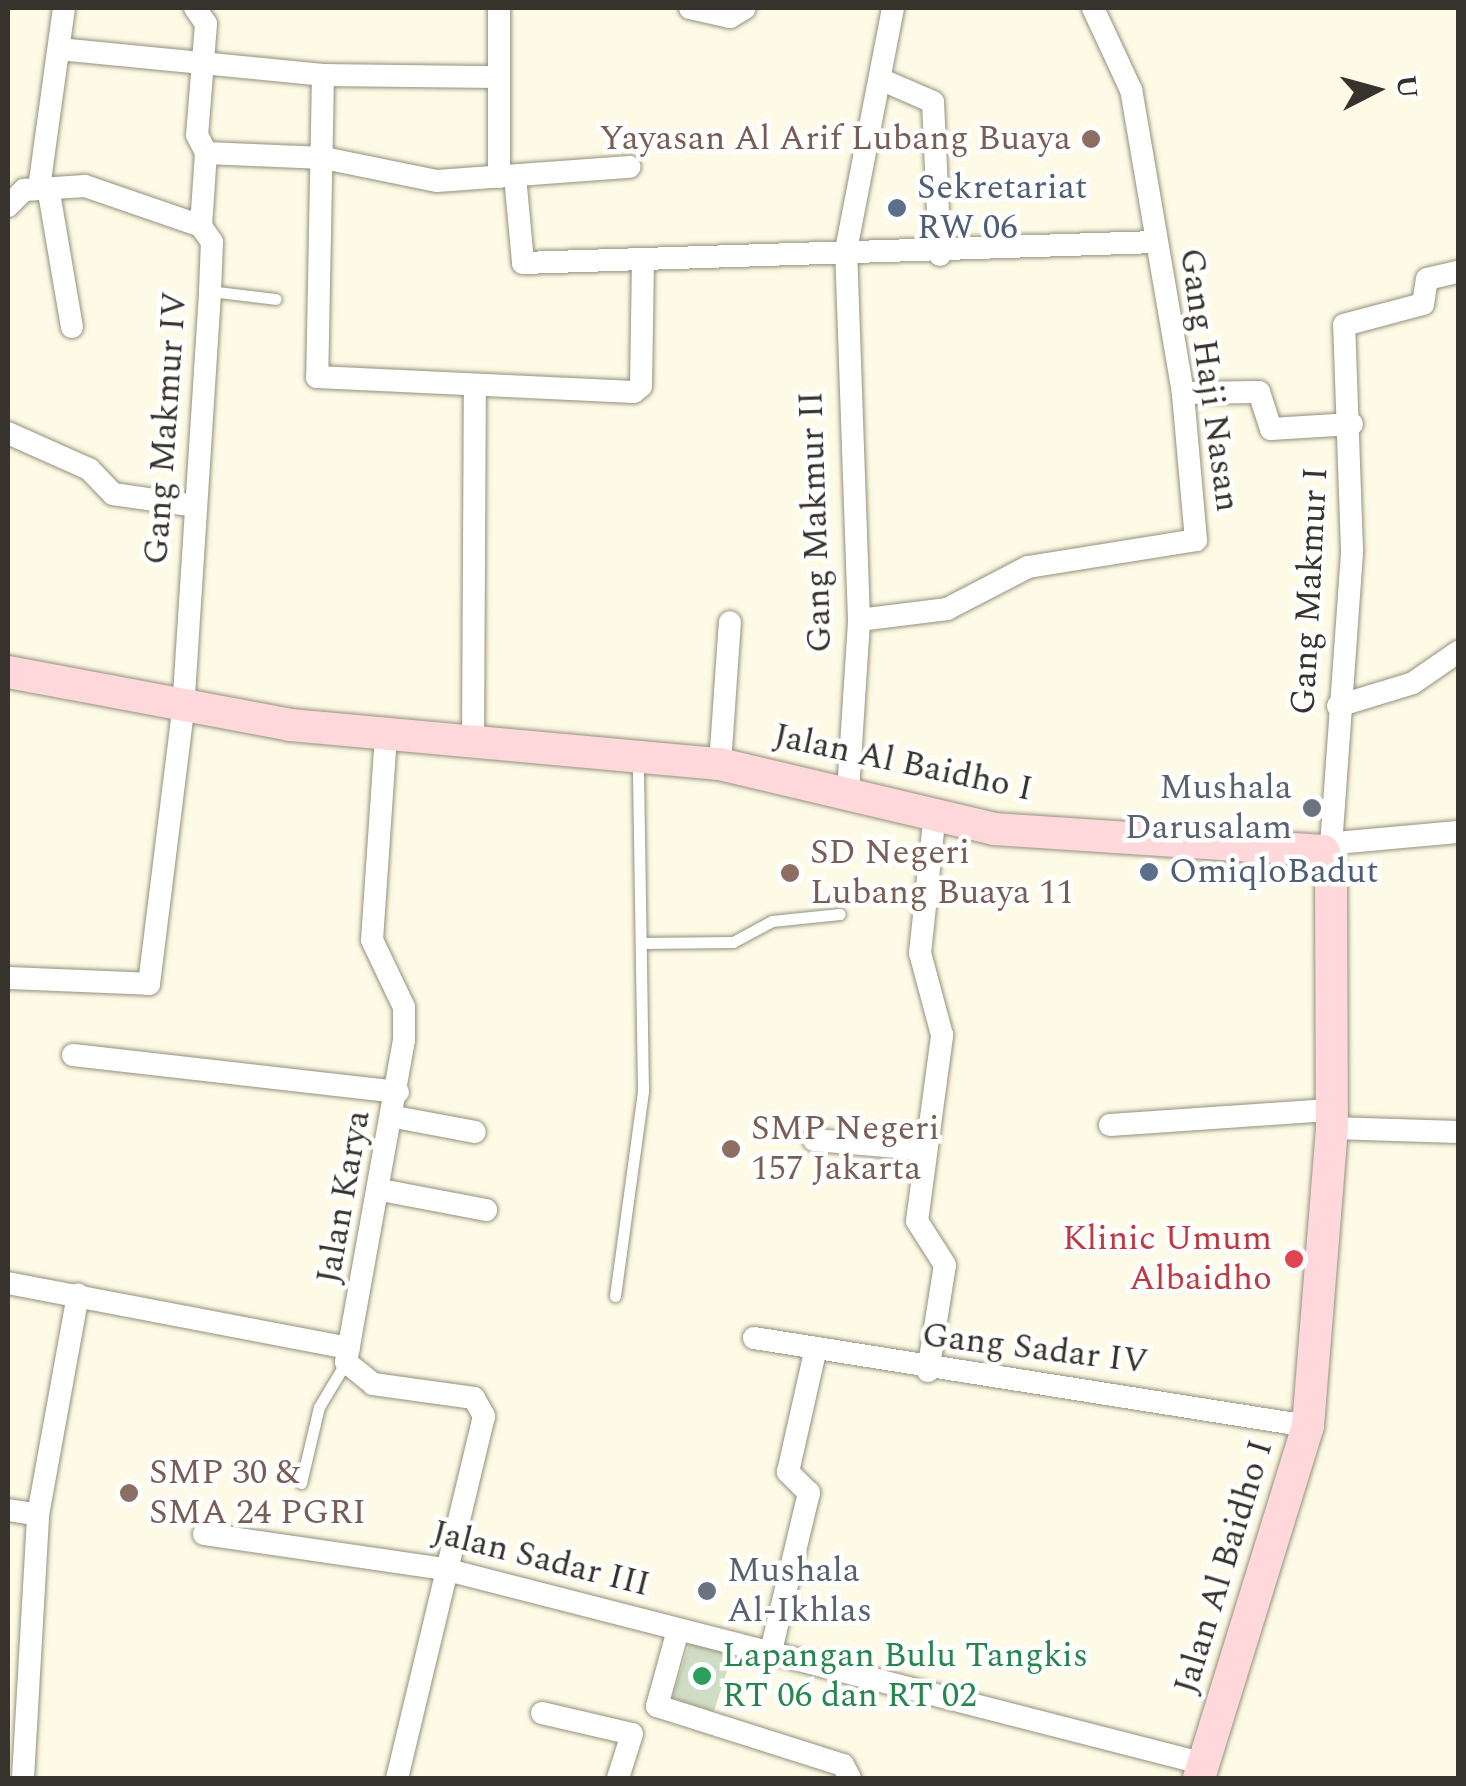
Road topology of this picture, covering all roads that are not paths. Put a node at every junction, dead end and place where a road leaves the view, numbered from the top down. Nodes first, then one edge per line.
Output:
1 (64, 8) edge
2 (195, 8) edge
3 (500, 8) edge
4 (690, 8) edge
5 (745, 8) edge
6 (893, 8) edge
7 (1092, 8) edge
8 (58, 49) junction
9 (200, 64) junction
10 (324, 75) junction
11 (497, 76) junction
12 (880, 79) junction
13 (206, 153) junction
14 (324, 158) junction
15 (629, 167) dead end
16 (507, 177) junction
17 (44, 187) junction
18 (8, 206) edge
19 (201, 226) junction
20 (1154, 242) junction
21 (846, 250) junction
22 (940, 255) junction
23 (644, 262) junction
24 (1458, 272) edge
25 (210, 291) junction
26 (276, 298) dead end
27 (72, 327) dead end
28 (475, 385) junction
29 (1183, 392) junction
30 (1352, 424) junction
31 (8, 434) edge
32 (195, 506) junction
33 (859, 620) junction
34 (730, 622) dead end
35 (1458, 652) edge
36 (8, 672) edge
37 (1338, 706) junction
38 (184, 711) junction
39 (386, 735) junction
40 (473, 742) junction
41 (638, 756) junction
42 (720, 764) junction
43 (848, 792) junction
44 (935, 812) junction
45 (1458, 832) edge
46 (1333, 851) junction
47 (840, 914) dead end
48 (641, 944) junction
49 (8, 978) edge
50 (73, 1055) dead end
51 (398, 1092) junction
52 (395, 1116) junction
53 (1332, 1119) junction
54 (1110, 1125) dead end
55 (475, 1132) dead end
56 (1458, 1132) edge
57 (814, 1140) dead end
58 (922, 1149) junction
59 (380, 1190) junction
60 (486, 1210) dead end
61 (8, 1282) edge
62 (78, 1296) junction
63 (614, 1296) dead end
64 (754, 1338) dead end
65 (815, 1352) junction
66 (347, 1355) junction
67 (928, 1371) junction
68 (1308, 1426) junction
69 (302, 1482) dead end
70 (8, 1510) edge
71 (38, 1515) junction
72 (204, 1534) dead end
73 (444, 1570) junction
74 (678, 1630) junction
75 (771, 1651) junction
76 (542, 1713) dead end
77 (1202, 1771) edge
78 (24, 1778) edge
79 (397, 1778) edge
80 (618, 1778) edge
81 (850, 1778) edge

1 - 8 street
2 - 9 street
3 - 11 street
4 - 5 street
6 - 12 street, Gang Makmur II
7 - 20 street, Gang Haji Nasan
8 - 9 street
8 - 17 street
9 - 10 street
9 - 13 street, Gang Makmur IV
10 - 11 street
10 - 14 street
11 - 16 street
12 - 21 street, Gang Makmur II
12 - 22 street
13 - 14 street
13 - 19 street, Gang Makmur IV
14 - 16 street
14 - 28 street
15 - 16 street
16 - 23 street
17 - 18 street
17 - 19 street
17 - 27 street
19 - 25 street, Gang Makmur IV
20 - 22 street
20 - 29 street, Gang Haji Nasan
21 - 22 street
21 - 23 street
21 - 33 street, Gang Makmur II
23 - 28 street
24 - 30 street, Gang Makmur I
25 - 26 lane
25 - 32 street, Gang Makmur IV
28 - 40 street
29 - 30 street
29 - 33 street, Gang Haji Nasan
30 - 37 street, Gang Makmur I
31 - 32 street
32 - 38 street, Gang Makmur IV
33 - 43 street, Gang Makmur II
34 - 42 street
35 - 37 street
36 - 38 street, Jalan Al Baidho I
37 - 46 street, Gang Makmur I
38 - 39 street, Jalan Al Baidho I
38 - 49 street, Gang Makmur IV
39 - 40 street, Jalan Al Baidho I
39 - 51 street, Jalan Karya
40 - 41 street, Jalan Al Baidho I
41 - 42 street, Jalan Al Baidho I
41 - 48 lane
42 - 43 street, Jalan Al Baidho I
43 - 44 street, Jalan Al Baidho I
44 - 46 street, Jalan Al Baidho I
44 - 58 street
45 - 46 street
46 - 53 street, Jalan Al Baidho I
47 - 48 lane
48 - 63 lane
50 - 51 street
51 - 52 street, Jalan Karya
52 - 55 street
52 - 59 street, Jalan Karya
53 - 54 street
53 - 56 street
53 - 68 street, Jalan Al Baidho I
57 - 58 street
58 - 67 street
59 - 60 street
59 - 66 street, Jalan Karya
61 - 62 street
62 - 66 street
62 - 71 street
64 - 65 street, Gang Sadar IV
65 - 67 street, Gang Sadar IV
65 - 75 street
66 - 69 lane
66 - 73 street
67 - 68 street, Gang Sadar IV
68 - 77 street, Jalan Al Baidho I
70 - 71 street
71 - 78 street
72 - 73 street, Jalan Sadar III
73 - 74 street, Jalan Sadar III
73 - 79 street
74 - 75 street, Jalan Sadar III
74 - 81 street
75 - 77 street, Jalan Sadar III
76 - 80 street

